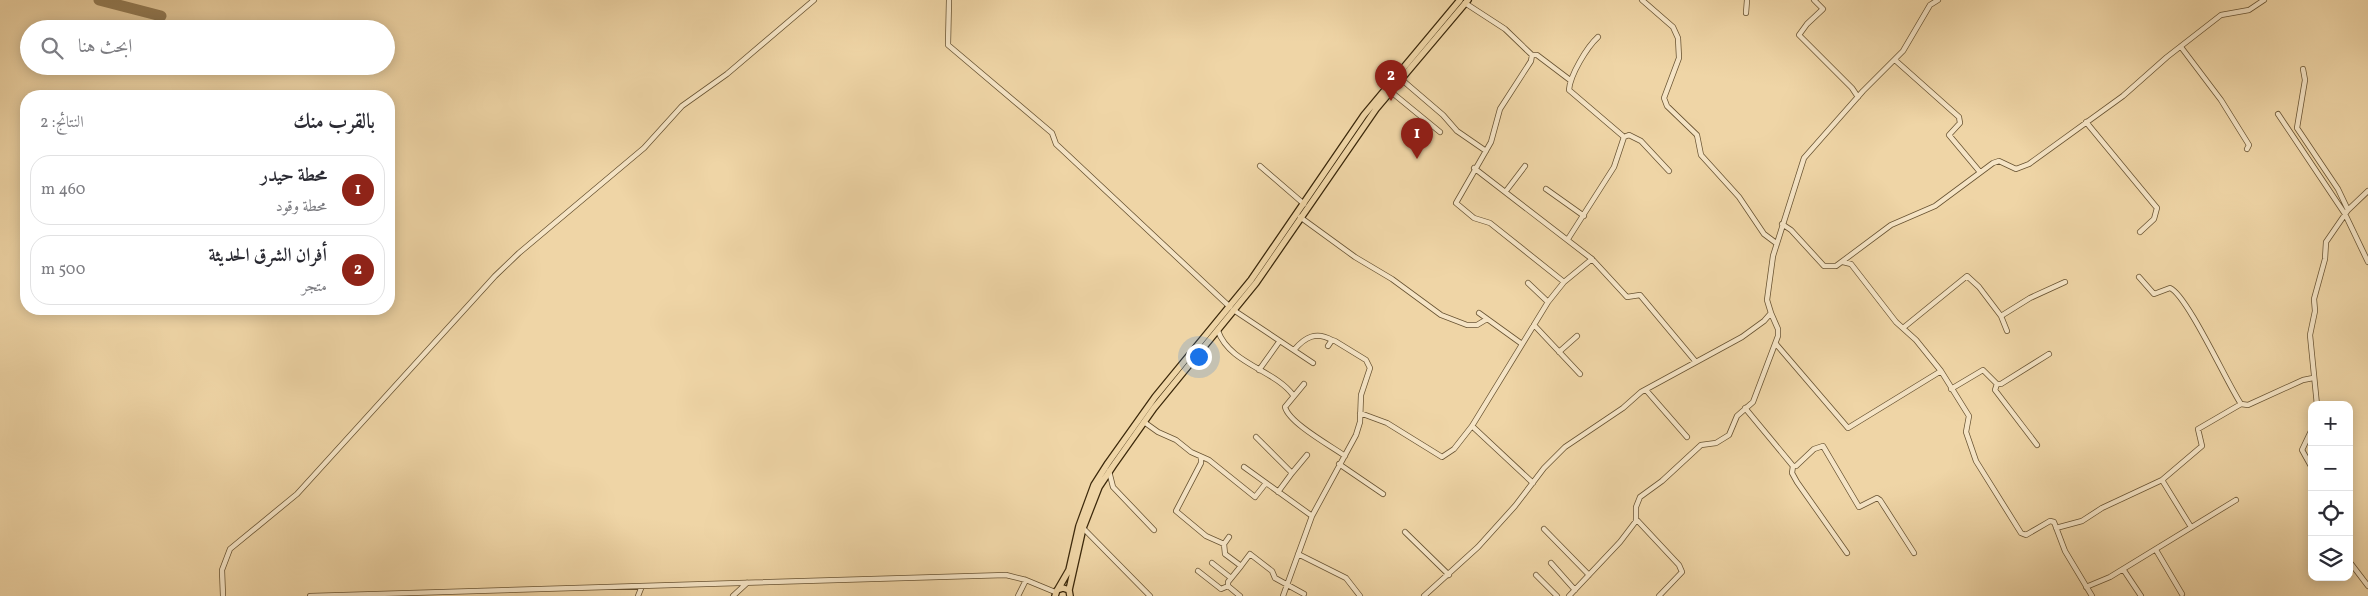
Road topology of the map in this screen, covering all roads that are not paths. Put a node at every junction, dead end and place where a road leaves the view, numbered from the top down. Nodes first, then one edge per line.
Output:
1 (814, 0) edge
2 (949, 0) edge
3 (1642, 0) edge
4 (1747, 0) edge
5 (1814, 0) edge
6 (1938, 0) edge
7 (2264, 0) edge
8 (1464, 1) edge
9 (1746, 13) dead end
10 (1438, 31) junction
11 (1598, 37) dead end
12 (2181, 48) junction
13 (1532, 55) junction
14 (1895, 60) junction
15 (2303, 69) dead end
16 (1401, 78) junction
17 (1570, 80) junction
18 (1390, 91) junction
19 (1858, 97) junction
20 (1373, 108) junction
21 (2278, 114) dead end
22 (2086, 122) junction
23 (1440, 132) dead end
24 (1624, 137) junction
25 (2247, 149) dead end
26 (1486, 151) junction
27 (1260, 166) dead end
28 (1525, 166) dead end
29 (1474, 168) junction
30 (1669, 171) dead end
31 (1980, 172) junction
32 (1546, 189) dead end
33 (2368, 190) edge
34 (1506, 191) junction
35 (1305, 205) junction
36 (2347, 212) junction
37 (1584, 216) junction
38 (1300, 217) junction
39 (1782, 224) junction
40 (2140, 232) dead end
41 (1568, 240) junction
42 (1776, 243) junction
43 (1592, 259) junction
44 (1843, 262) junction
45 (2368, 262) edge
46 (2140, 277) dead end
47 (1564, 282) junction
48 (2065, 282) dead end
49 (1528, 283) dead end
50 (1548, 302) junction
51 (1232, 309) junction
52 (1478, 313) dead end
53 (1771, 313) junction
54 (2001, 316) junction
55 (1487, 319) junction
56 (1534, 325) junction
57 (1903, 328) junction
58 (2007, 330) dead end
59 (1218, 331) junction
60 (1577, 336) dead end
61 (1332, 340) junction
62 (1279, 342) junction
63 (1522, 344) junction
64 (1776, 344) junction
65 (1203, 345) junction
66 (1328, 346) dead end
67 (1294, 350) junction
68 (1559, 352) junction
69 (2050, 354) dead end
70 (1696, 362) junction
71 (1313, 363) dead end
72 (1259, 370) junction
73 (1941, 371) junction
74 (1580, 374) dead end
75 (2313, 378) junction
76 (1304, 384) dead end
77 (1997, 384) junction
78 (1951, 389) junction
79 (1646, 390) junction
80 (1293, 395) junction
81 (2316, 401) edge
82 (2241, 404) junction
83 (1746, 408) junction
84 (1360, 413) junction
85 (1144, 422) junction
86 (1472, 426) junction
87 (1256, 437) dead end
88 (2308, 437) edge
89 (1687, 438) dead end
90 (2037, 445) dead end
91 (1307, 455) dead end
92 (1345, 456) junction
93 (1201, 457) junction
94 (2308, 461) edge
95 (1339, 464) junction
96 (1244, 466) dead end
97 (1793, 466) junction
98 (1110, 467) junction
99 (1292, 473) junction
100 (2162, 480) junction
101 (1533, 483) junction
102 (1266, 484) junction
103 (1278, 492) junction
104 (1383, 494) dead end
105 (2236, 500) dead end
106 (1312, 516) junction
107 (1636, 519) junction
108 (2191, 527) junction
109 (1083, 528) junction
110 (2056, 528) junction
111 (1544, 529) dead end
112 (1154, 530) dead end
113 (1404, 532) dead end
114 (1229, 537) dead end
115 (1224, 544) junction
116 (2156, 550) junction
117 (1847, 553) dead end
118 (1914, 553) dead end
119 (1298, 554) junction
120 (1212, 562) dead end
121 (1551, 563) dead end
122 (1240, 566) junction
123 (2353, 566) edge
124 (2123, 569) junction
125 (1198, 571) dead end
126 (1449, 575) junction
127 (1536, 575) dead end
128 (1589, 576) junction
129 (1231, 578) junction
130 (1026, 580) junction
131 (747, 583) junction
132 (1286, 585) junction
133 (642, 586) junction
134 (1228, 586) junction
135 (2368, 586) edge
136 (2086, 587) junction
137 (1575, 590) junction
138 (1056, 592) edge
139 (405, 594) edge
140 (453, 594) edge
141 (1070, 594) edge
142 (1304, 594) dead end
143 (2182, 594) dead end
144 (383, 595) edge
145 (223, 596) edge
146 (310, 596) edge
147 (638, 596) edge
148 (733, 596) edge
149 (1018, 596) edge
150 (1150, 596) edge
151 (1240, 596) edge
152 (1283, 596) edge
153 (1360, 596) edge
154 (1424, 596) edge
155 (1557, 596) edge
156 (1569, 596) edge
157 (1578, 596) edge
158 (1658, 596) edge
159 (2092, 596) edge
160 (2141, 596) edge

1 - 145 street
2 - 51 street
3 - 42 street
4 - 9 street
5 - 19 street
6 - 14 street
7 - 12 street
8 - 10 main road
8 - 13 street
10 - 16 main road
10 - 20 main road
11 - 17 street
12 - 22 street
12 - 25 street
13 - 17 street
13 - 26 street
14 - 19 street
14 - 31 street
15 - 36 street
16 - 18 main road
16 - 26 street
17 - 24 street
18 - 20 main road
18 - 23 street
19 - 39 street
20 - 35 main road
21 - 36 street
22 - 31 street
22 - 40 street
24 - 30 street
24 - 37 street
26 - 29 street
27 - 35 street
28 - 34 street
29 - 34 street
29 - 47 street
31 - 44 street
32 - 37 street
33 - 36 street
34 - 41 street
35 - 38 main road
35 - 51 main road
36 - 45 street
36 - 75 street
37 - 41 street
38 - 51 main road
38 - 55 street
39 - 42 street
39 - 44 street
41 - 43 street
42 - 53 street
43 - 47 street
43 - 70 street
44 - 57 street
46 - 82 street
47 - 50 street
48 - 54 street
49 - 50 street
50 - 56 street
51 - 59 main road
51 - 62 street
51 - 65 main road
52 - 55 street
53 - 64 street
53 - 70 street
54 - 57 street
54 - 58 street
55 - 63 street
56 - 63 street
56 - 68 street
57 - 73 street
59 - 65 main road
59 - 72 street
60 - 68 street
61 - 66 street
61 - 67 street
61 - 84 street
62 - 67 street
62 - 72 street
63 - 86 street
64 - 73 street
64 - 83 street
65 - 85 main road
65 - 98 main road
67 - 71 street
68 - 74 street
69 - 77 street
70 - 79 street
72 - 80 street
73 - 78 street
75 - 81 street
75 - 82 street
76 - 80 street
77 - 78 street
77 - 90 street
78 - 110 street
79 - 89 street
79 - 101 street
80 - 92 street
82 - 100 street
83 - 97 street
83 - 107 street
84 - 86 street
84 - 92 street
85 - 93 street
85 - 98 main road
86 - 101 street
87 - 99 street
88 - 94 street
91 - 99 street
92 - 95 street
93 - 102 street
93 - 115 street
95 - 104 street
95 - 106 street
96 - 102 street
97 - 117 street
97 - 118 street
98 - 109 main road
98 - 112 street
98 - 138 main road
99 - 103 street
100 - 108 street
100 - 110 street
101 - 126 street
102 - 103 street
103 - 106 street
105 - 108 street
106 - 119 street
107 - 128 street
107 - 158 street
108 - 116 street
109 - 141 main road
109 - 150 street
110 - 136 street
111 - 128 street
113 - 126 street
114 - 115 street
115 - 122 street
116 - 124 street
116 - 143 street
119 - 132 street
119 - 153 street
120 - 129 street
121 - 137 street
122 - 129 street
122 - 132 street
123 - 135 street
124 - 136 street
124 - 160 street
125 - 134 street
126 - 154 street
127 - 155 street
128 - 137 street
129 - 134 street
130 - 131 street
130 - 138 street
130 - 149 street
131 - 133 street
131 - 148 street
132 - 142 street
132 - 152 street
133 - 140 street
133 - 147 street
134 - 151 street
136 - 159 street
137 - 156 street
137 - 157 street
138 - 141 main road
139 - 140 street
139 - 144 street
144 - 146 street

